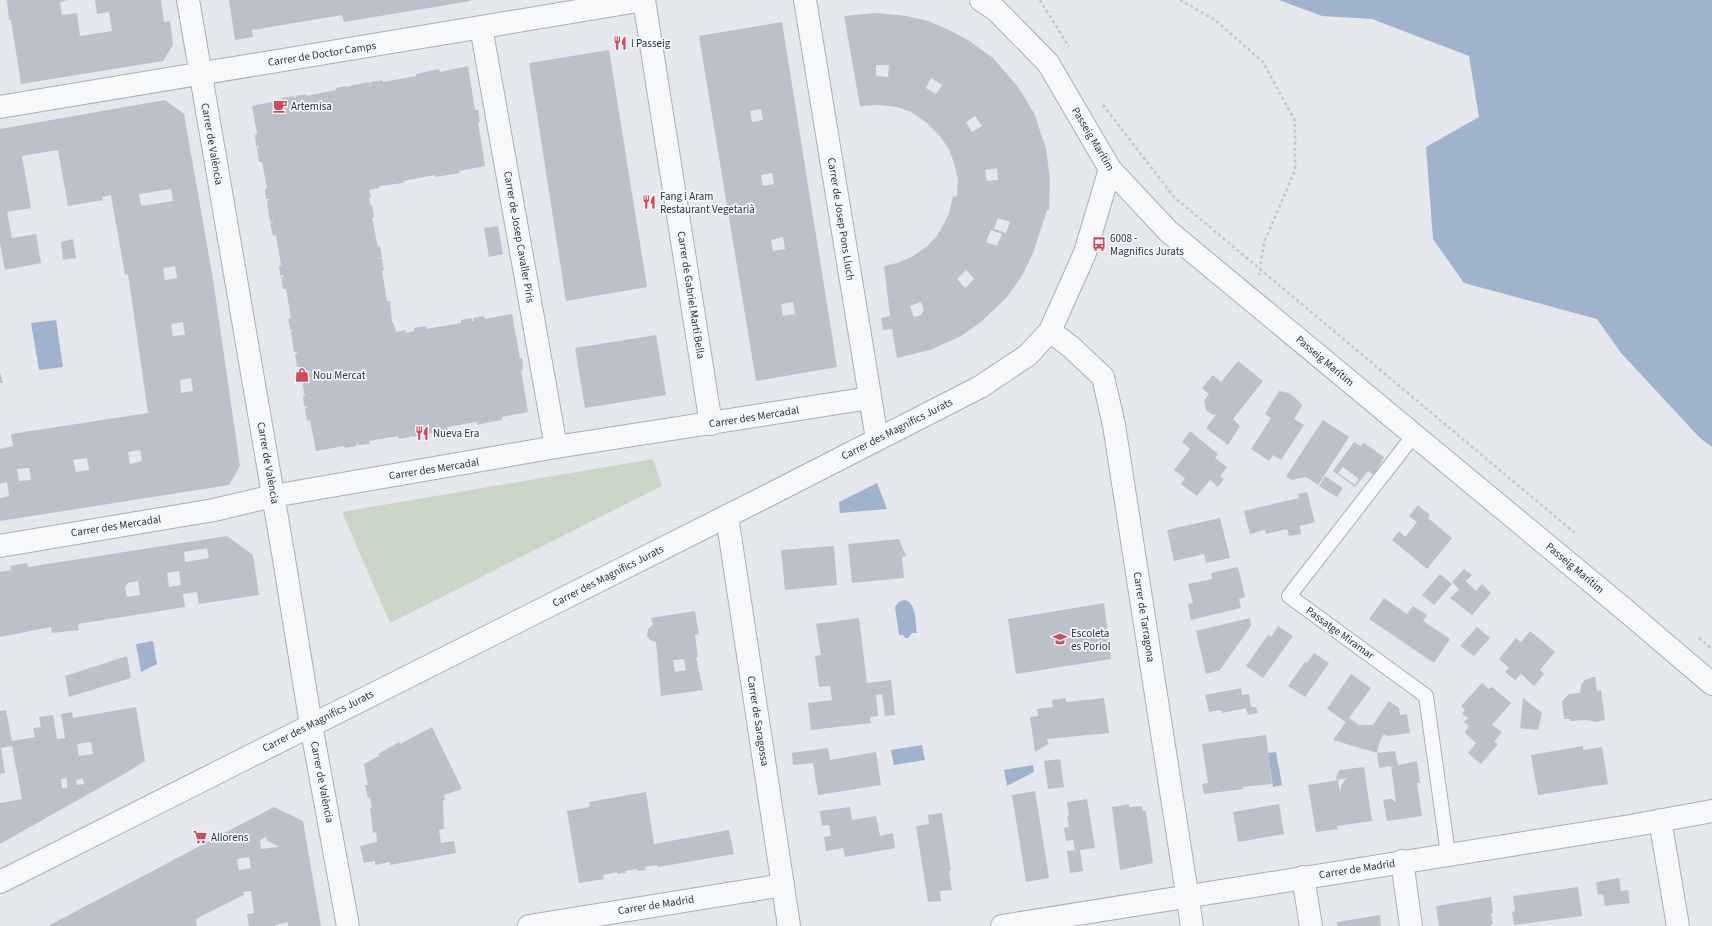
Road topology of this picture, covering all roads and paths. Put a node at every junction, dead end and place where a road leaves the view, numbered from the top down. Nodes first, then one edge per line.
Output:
1 (188, 0) edge
2 (644, 0) edge
3 (805, 0) edge
4 (981, 0) edge
5 (1040, 0) edge
6 (1180, 0) edge
7 (481, 27) junction
8 (1070, 49) dead end
9 (200, 74) junction
10 (1101, 102) dead end
11 (0, 107) edge
12 (1110, 169) junction
13 (1259, 268) junction
14 (1255, 303) junction
15 (1050, 331) junction
16 (870, 398) junction
17 (711, 424) junction
18 (1414, 435) junction
19 (877, 439) junction
20 (556, 447) junction
21 (273, 496) junction
22 (727, 516) junction
23 (1577, 536) dead end
24 (0, 546) edge
25 (1694, 633) dead end
26 (1712, 648) edge
27 (1712, 684) edge
28 (311, 725) junction
29 (1712, 811) edge
30 (1660, 820) junction
31 (1448, 854) junction
32 (1402, 861) junction
33 (1303, 877) junction
34 (0, 882) edge
35 (783, 885) junction
36 (1187, 896) junction
37 (348, 926) edge
38 (529, 926) edge
39 (789, 926) edge
40 (1002, 926) edge
41 (1192, 926) edge
42 (1311, 926) edge
43 (1411, 926) edge
44 (1678, 926) edge

1 - 9 street, Carrer de València
2 - 7 street, Carrer de Doctor Camps
2 - 17 street, Carrer de Gabriel Martí Bella
3 - 16 street, Carrer de Josep Pons Lluch
4 - 12 street, Passeig Marítim
5 - 8 path
6 - 13 path
7 - 9 street, Carrer de Doctor Camps
7 - 20 street, Carrer de Josep Cavaller Piris
9 - 11 street, Carrer de Doctor Camps
9 - 21 street, Carrer de València
10 - 13 path
12 - 14 street, Passeig Marítim
12 - 15 street, Carrer des Magnífics Jurats
13 - 14 path
13 - 23 path
14 - 18 street, Passeig Marítim
15 - 19 street, Carrer des Magnífics Jurats
15 - 36 street, Carrer de Tarragona
16 - 17 street, Carrer des Mercadal
16 - 19 street, Carrer de Josep Pons Lluch
17 - 20 street, Carrer des Mercadal
18 - 27 street, Passeig Marítim
18 - 31 lane, Passatge Miramar
19 - 22 street, Carrer des Magnífics Jurats
20 - 21 street, Carrer des Mercadal
21 - 24 street, Carrer des Mercadal
21 - 28 street, Carrer de València
22 - 28 street, Carrer des Magnífics Jurats
22 - 35 street, Carrer de Saragossa
25 - 26 path
28 - 34 street, Carrer des Magnífics Jurats
28 - 37 street, Carrer de València
29 - 30 street, Carrer de Madrid
30 - 31 street, Carrer de Madrid
30 - 44 street
31 - 32 street, Carrer de Madrid
32 - 33 street, Carrer de Madrid
32 - 43 street
33 - 36 street, Carrer de Madrid
33 - 42 street
35 - 38 street, Carrer de Madrid
35 - 39 street, Carrer de Saragossa
36 - 40 street, Carrer de Madrid
36 - 41 street, Carrer de Tarragona

